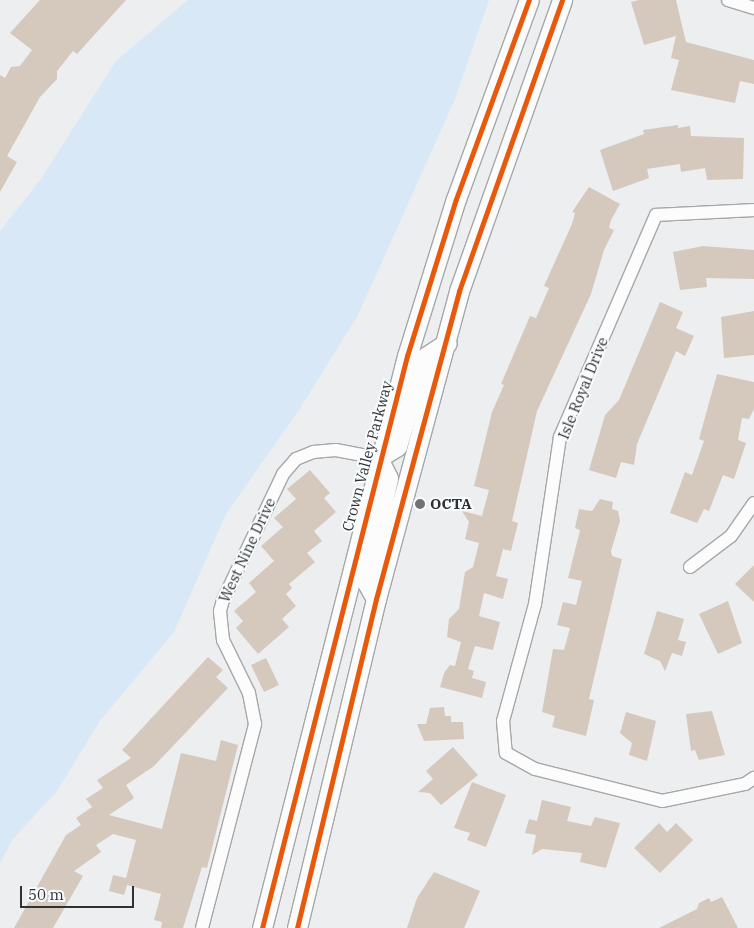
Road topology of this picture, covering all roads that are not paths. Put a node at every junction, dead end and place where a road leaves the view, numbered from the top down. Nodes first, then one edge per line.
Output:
1 (528, 0) edge
2 (562, 0) edge
3 (728, 0) edge
4 (754, 8) edge
5 (754, 210) edge
6 (447, 343) junction
7 (378, 458) junction
8 (754, 503) edge
9 (690, 567) dead end
10 (376, 599) junction
11 (754, 778) edge
12 (202, 928) edge
13 (262, 928) edge
14 (297, 928) edge

1 - 7 main road, Crown Valley Parkway
2 - 6 main road
3 - 4 street
5 - 11 street, Isle Royal Drive
6 - 7 main road
6 - 10 main road
7 - 10 main road
7 - 12 street, West Nine Drive
7 - 13 main road, Crown Valley Parkway
8 - 9 street
10 - 14 main road

